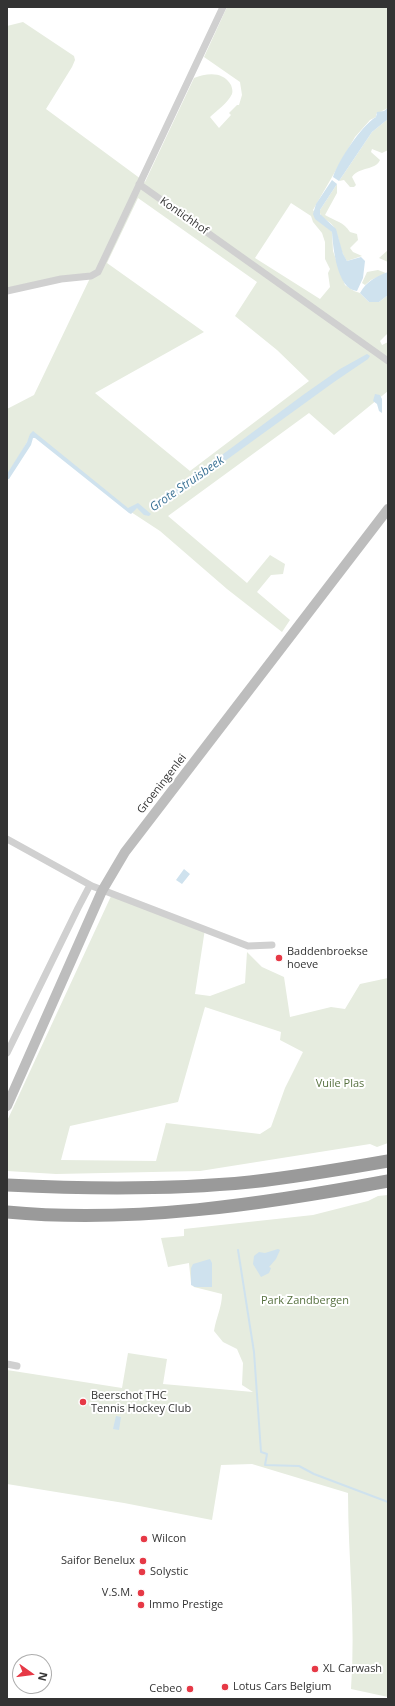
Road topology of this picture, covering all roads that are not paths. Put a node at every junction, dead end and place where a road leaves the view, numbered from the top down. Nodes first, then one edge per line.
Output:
1 (223, 7) edge
2 (139, 184) junction
3 (7, 291) edge
4 (388, 361) edge
5 (388, 509) edge
6 (7, 839) edge
7 (92, 886) junction
8 (102, 891) junction
9 (272, 945) dead end
10 (7, 1054) edge
11 (7, 1106) edge
12 (388, 1161) edge
13 (388, 1181) edge
14 (7, 1185) edge
15 (7, 1212) edge
16 (7, 1364) edge
17 (17, 1366) dead end

1 - 2 street
2 - 3 street
2 - 4 street, Kontichhof
5 - 8 street, Groeningenlei
6 - 7 street
7 - 8 street
7 - 10 street
8 - 9 street
8 - 11 street, Groeningenlei
12 - 14 highway
13 - 15 highway
16 - 17 street

